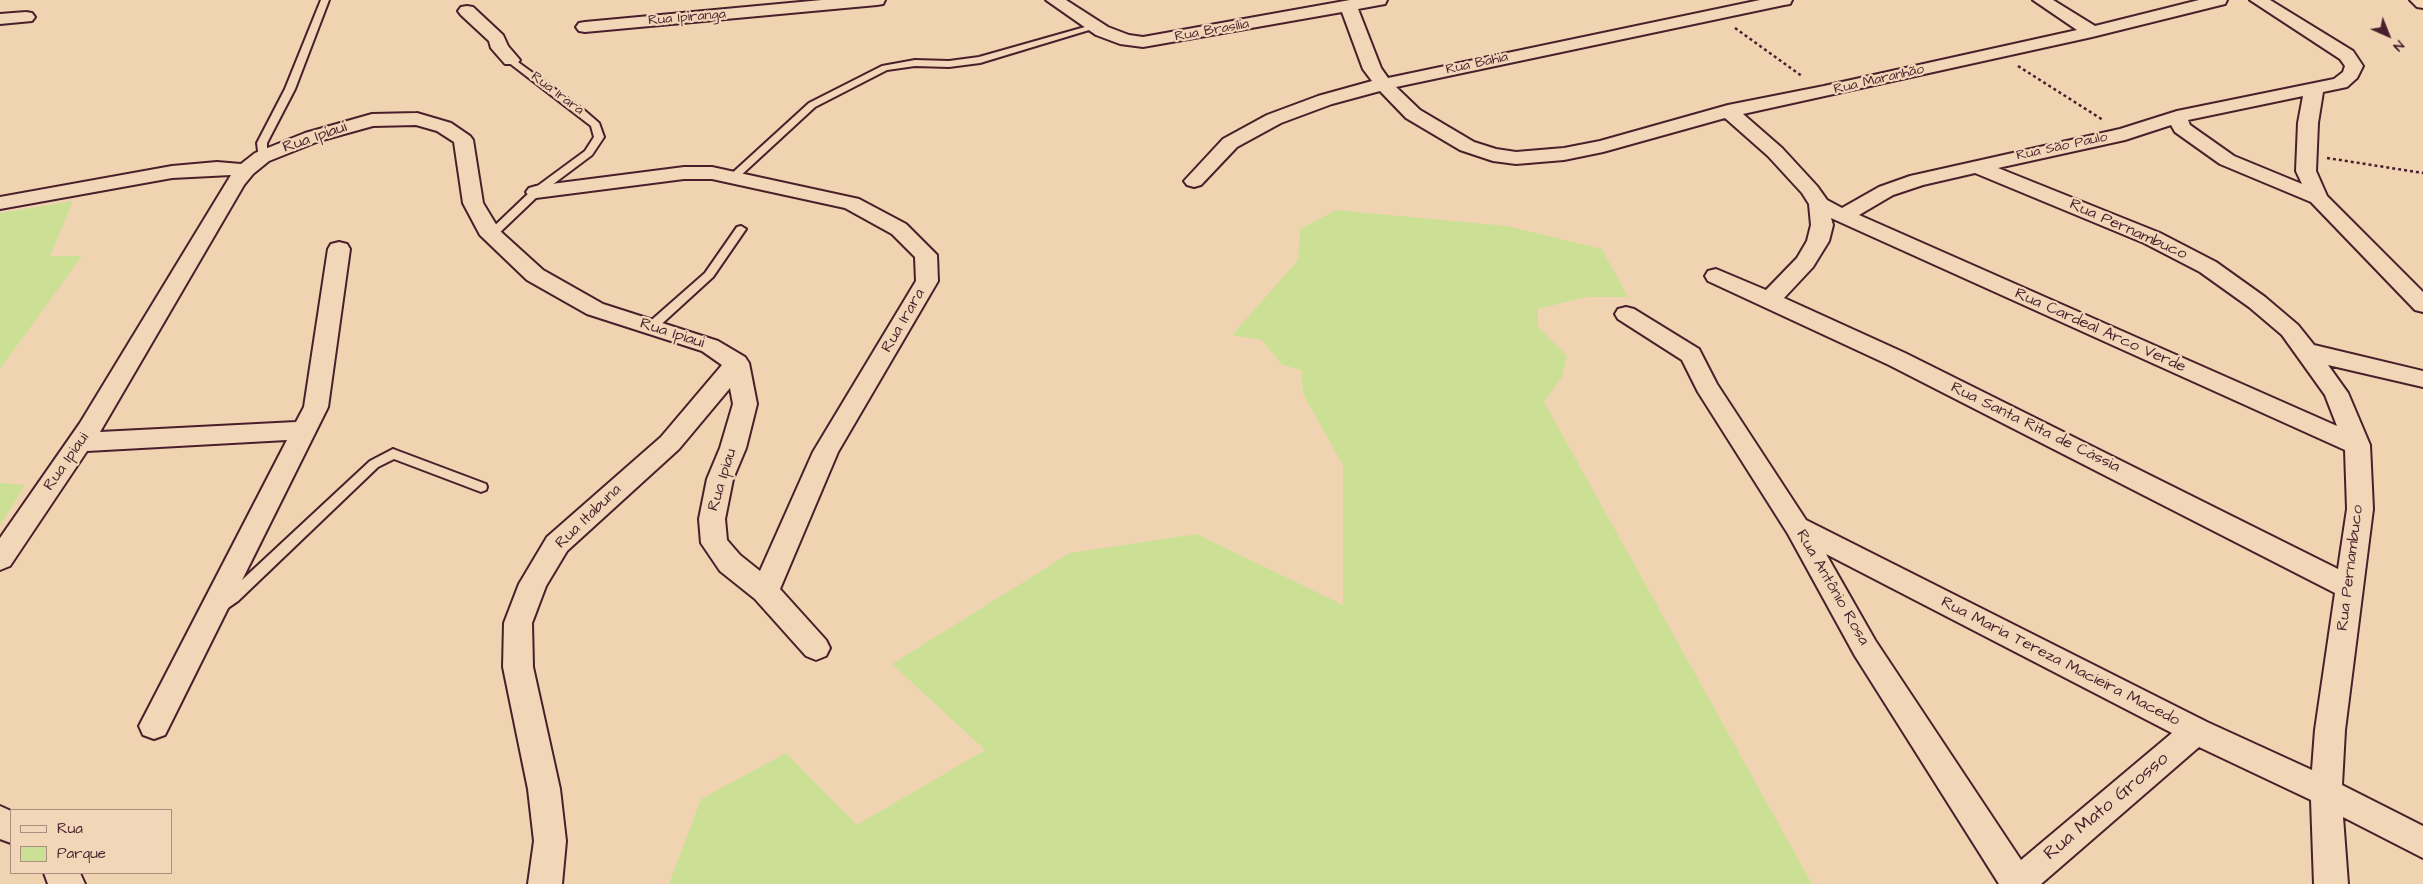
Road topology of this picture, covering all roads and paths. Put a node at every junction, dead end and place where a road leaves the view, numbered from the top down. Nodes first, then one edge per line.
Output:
1 (325, 0) edge
2 (878, 0) edge
3 (1054, 0) edge
4 (1379, 0) edge
5 (1784, 0) edge
6 (2041, 0) edge
7 (2219, 0) edge
8 (2258, 0) edge
9 (2418, 0) edge
10 (2423, 2) edge
11 (1348, 6) junction
12 (1716, 9) edge
13 (467, 11) dead end
14 (26, 17) dead end
15 (0, 19) edge
16 (586, 27) dead end
17 (1095, 27) junction
18 (2092, 32) junction
19 (1996, 52) junction
20 (512, 60) joint
21 (1384, 84) junction
22 (2314, 89) junction
23 (1824, 92) junction
24 (1728, 111) junction
25 (2177, 118) junction
26 (2125, 134) junction
27 (2307, 155) junction
28 (254, 164) junction
29 (1975, 166) junction
30 (2423, 173) edge
31 (734, 176) junction
32 (1194, 182) dead end
33 (536, 192) junction
34 (2318, 198) junction
35 (0, 203) edge
36 (1818, 204) junction
37 (1843, 216) junction
38 (741, 230) dead end
39 (491, 234) junction
40 (339, 250) dead end
41 (1716, 276) dead end
42 (1769, 301) junction
43 (2423, 305) edge
44 (1626, 314) dead end
45 (651, 327) junction
46 (2308, 352) junction
47 (738, 363) junction
48 (2423, 380) edge
49 (304, 430) junction
50 (80, 442) junction
51 (2357, 445) junction
52 (481, 487) dead end
53 (1797, 527) junction
54 (0, 558) edge
55 (2350, 588) junction
56 (765, 591) junction
57 (213, 610) junction
58 (816, 648) dead end
59 (154, 726) dead end
60 (2196, 731) junction
61 (2326, 792) junction
62 (2423, 843) edge
63 (545, 884) edge
64 (2018, 884) edge
65 (2331, 884) edge

1 - 28 lane
2 - 16 street, Rua Ipiranga
3 - 17 street, Rua Brasília
4 - 11 street, Rua Brasília
5 - 12 street, Rua Bahia
6 - 18 street
7 - 18 street, Rua Maranhão
8 - 22 street, Rua São Paulo
9 - 10 street
11 - 17 street, Rua Brasília
11 - 21 street
12 - 21 street, Rua Bahia
12 - 23 path
13 - 20 street
14 - 15 street
17 - 31 lane
18 - 19 street, Rua Maranhão
19 - 23 street, Rua Maranhão
19 - 26 path
20 - 33 lane, Rua Irara
21 - 24 street, Rua Maranhão
21 - 32 street, Rua Bahia
22 - 25 street, Rua São Paulo
22 - 27 street
23 - 24 street, Rua Maranhão
24 - 36 street
25 - 26 street, Rua São Paulo
25 - 34 street
26 - 29 street, Rua São Paulo
27 - 30 path
27 - 34 street
28 - 35 street
28 - 39 street, Rua Ipiaui
28 - 50 street, Rua Ipiaui
29 - 37 street, Rua São Paulo
29 - 46 street, Rua Pernambuco
31 - 33 street, Rua Irara
31 - 56 street, Rua Irara
33 - 39 lane, Rua Irara
34 - 43 street
36 - 37 street
36 - 42 street
37 - 51 street, Rua Cardeal Arco Verde
38 - 45 lane
39 - 45 street, Rua Ipiaui
40 - 49 street
41 - 42 street, Rua Santa Rita de Cássia
42 - 55 street, Rua Santa Rita de Cássia
44 - 53 street, Rua Antônio Rosa
45 - 47 street, Rua Ipiaui
46 - 48 street
46 - 51 street, Rua Pernambuco
47 - 56 street, Rua Ipiau
47 - 63 street, Rua Itabuna
49 - 50 street
49 - 57 street
50 - 54 street, Rua Ipiaui
51 - 55 street, Rua Pernambuco
52 - 57 lane
53 - 60 street, Rua Maria Tereza Macieira Macedo
53 - 64 street, Rua Antônio Rosa
55 - 61 street, Rua Pernambuco
56 - 58 street, Rua Ipiau
57 - 59 street
60 - 61 street, Rua Maria Tereza Macieira Macedo
60 - 64 street, Rua Mato Grosso
61 - 62 street, Rua Maria Tereza Macieira Macedo
61 - 65 street, Rua Pernambuco

